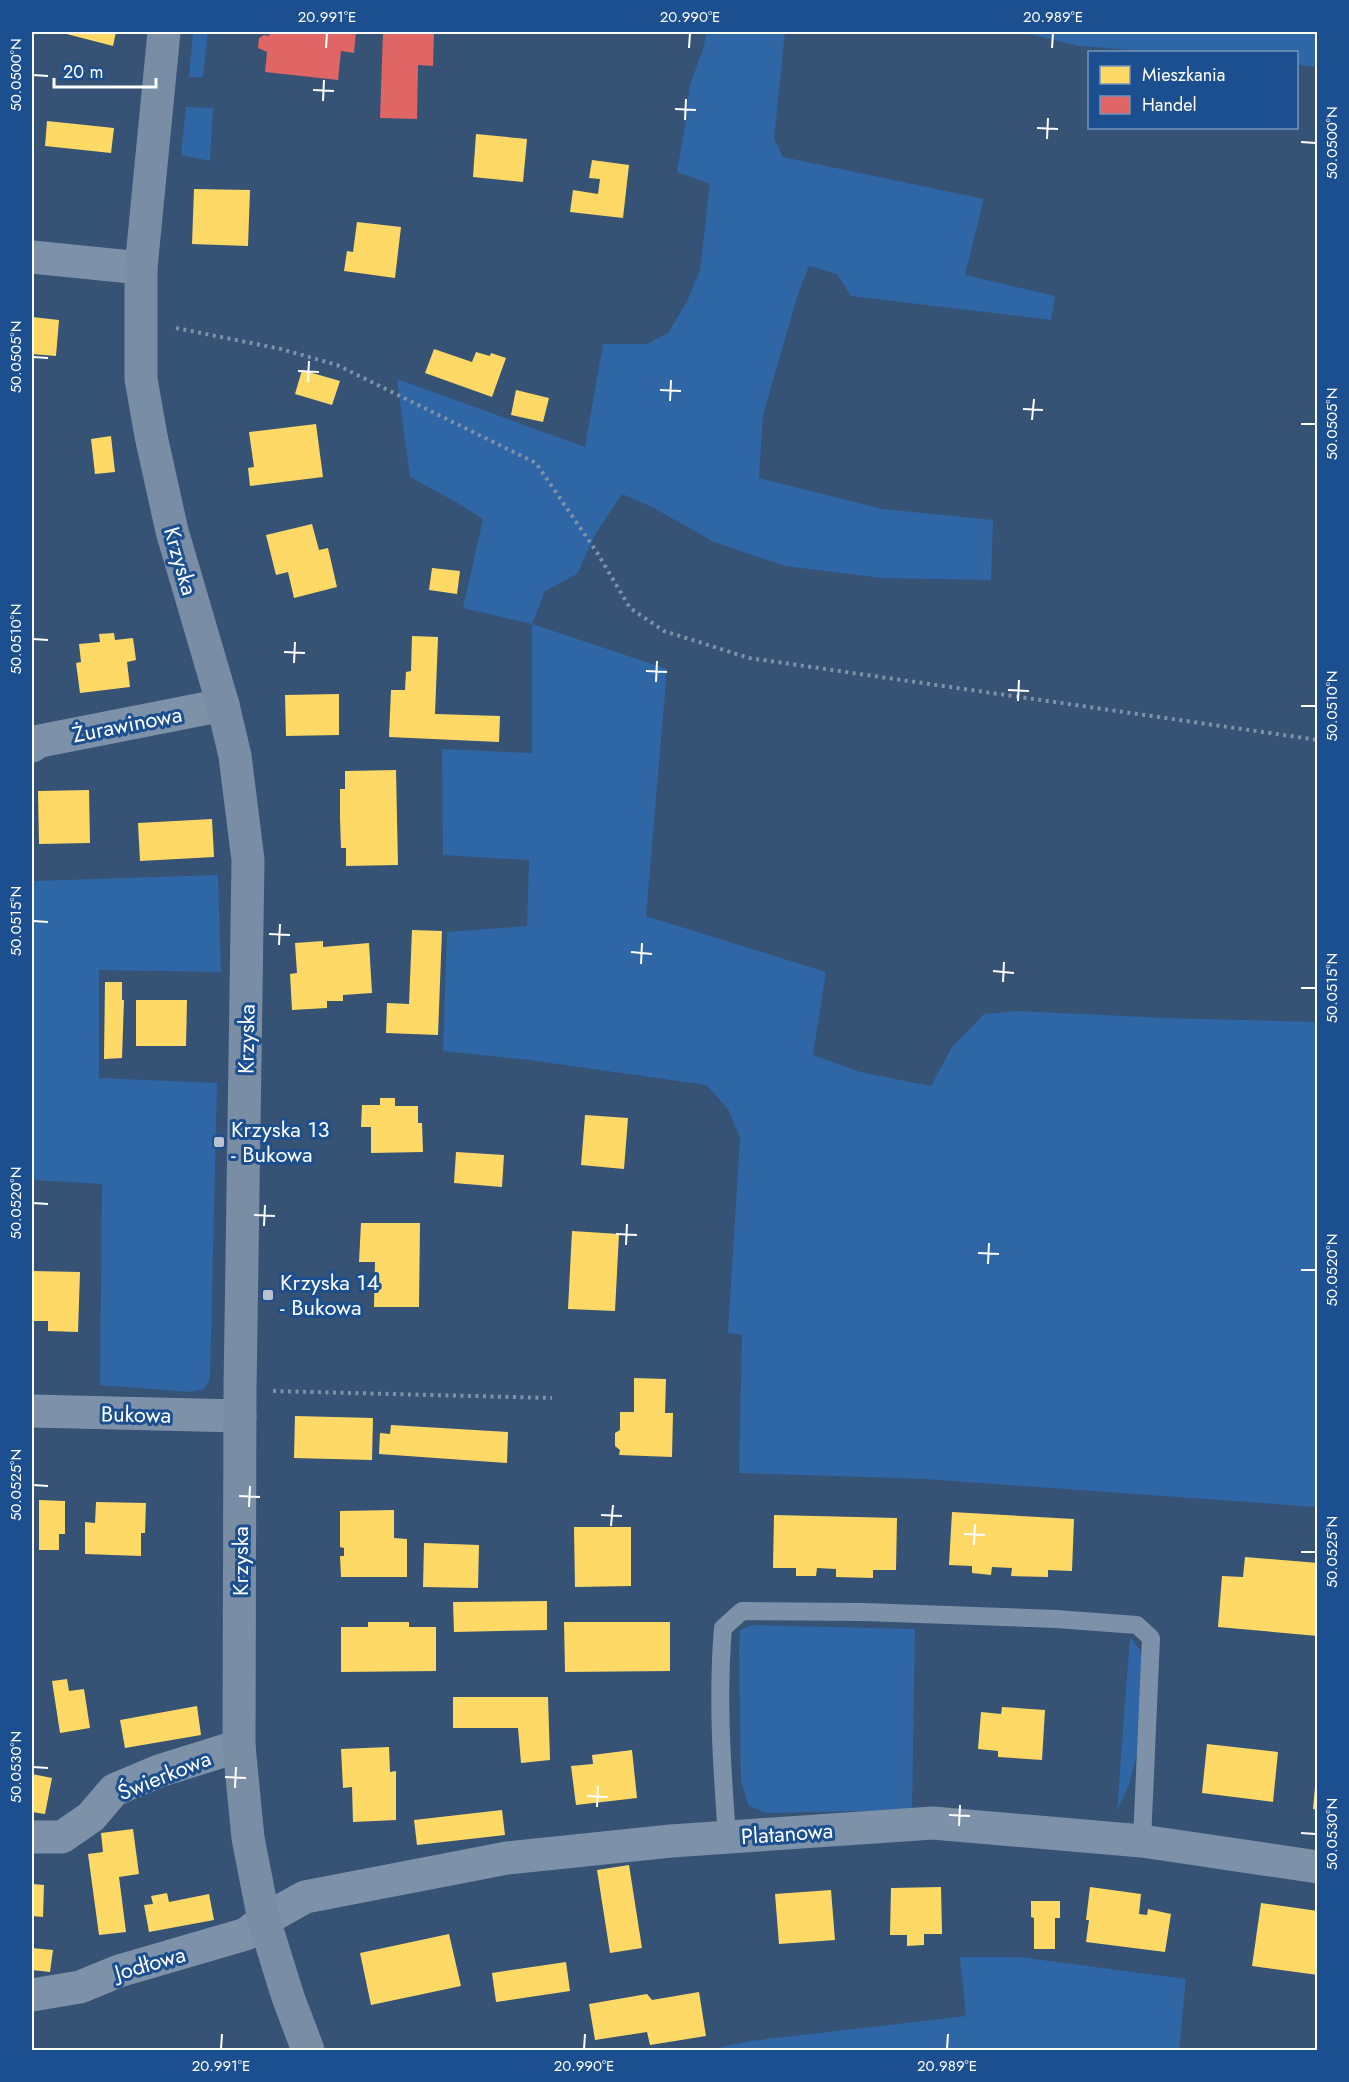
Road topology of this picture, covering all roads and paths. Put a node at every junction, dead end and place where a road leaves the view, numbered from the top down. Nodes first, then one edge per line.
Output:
1 (164, 32) edge
2 (32, 257) edge
3 (141, 268) junction
4 (140, 321) junction
5 (223, 705) junction
6 (1317, 740) edge
7 (32, 746) edge
8 (552, 1398) dead end
9 (240, 1403) junction
10 (32, 1411) edge
11 (238, 1746) junction
12 (32, 1837) edge
13 (727, 1837) junction
14 (1142, 1841) junction
15 (1317, 1867) edge
16 (264, 1920) junction
17 (32, 1995) edge
18 (308, 2050) edge

1 - 3 street, Krzyska
2 - 3 street
3 - 4 street, Krzyska
4 - 5 street, Krzyska
4 - 6 path
5 - 7 street, Żurawinowa
5 - 9 street, Krzyska
8 - 9 path
9 - 10 street, Bukowa
9 - 11 street, Krzyska
11 - 12 street, Świerkowa
11 - 16 street, Krzyska
13 - 14 street, Platanowa
13 - 14 lane
13 - 16 street, Platanowa
14 - 15 street, Platanowa
16 - 17 street, Jodłowa
16 - 18 street, Krzyska

